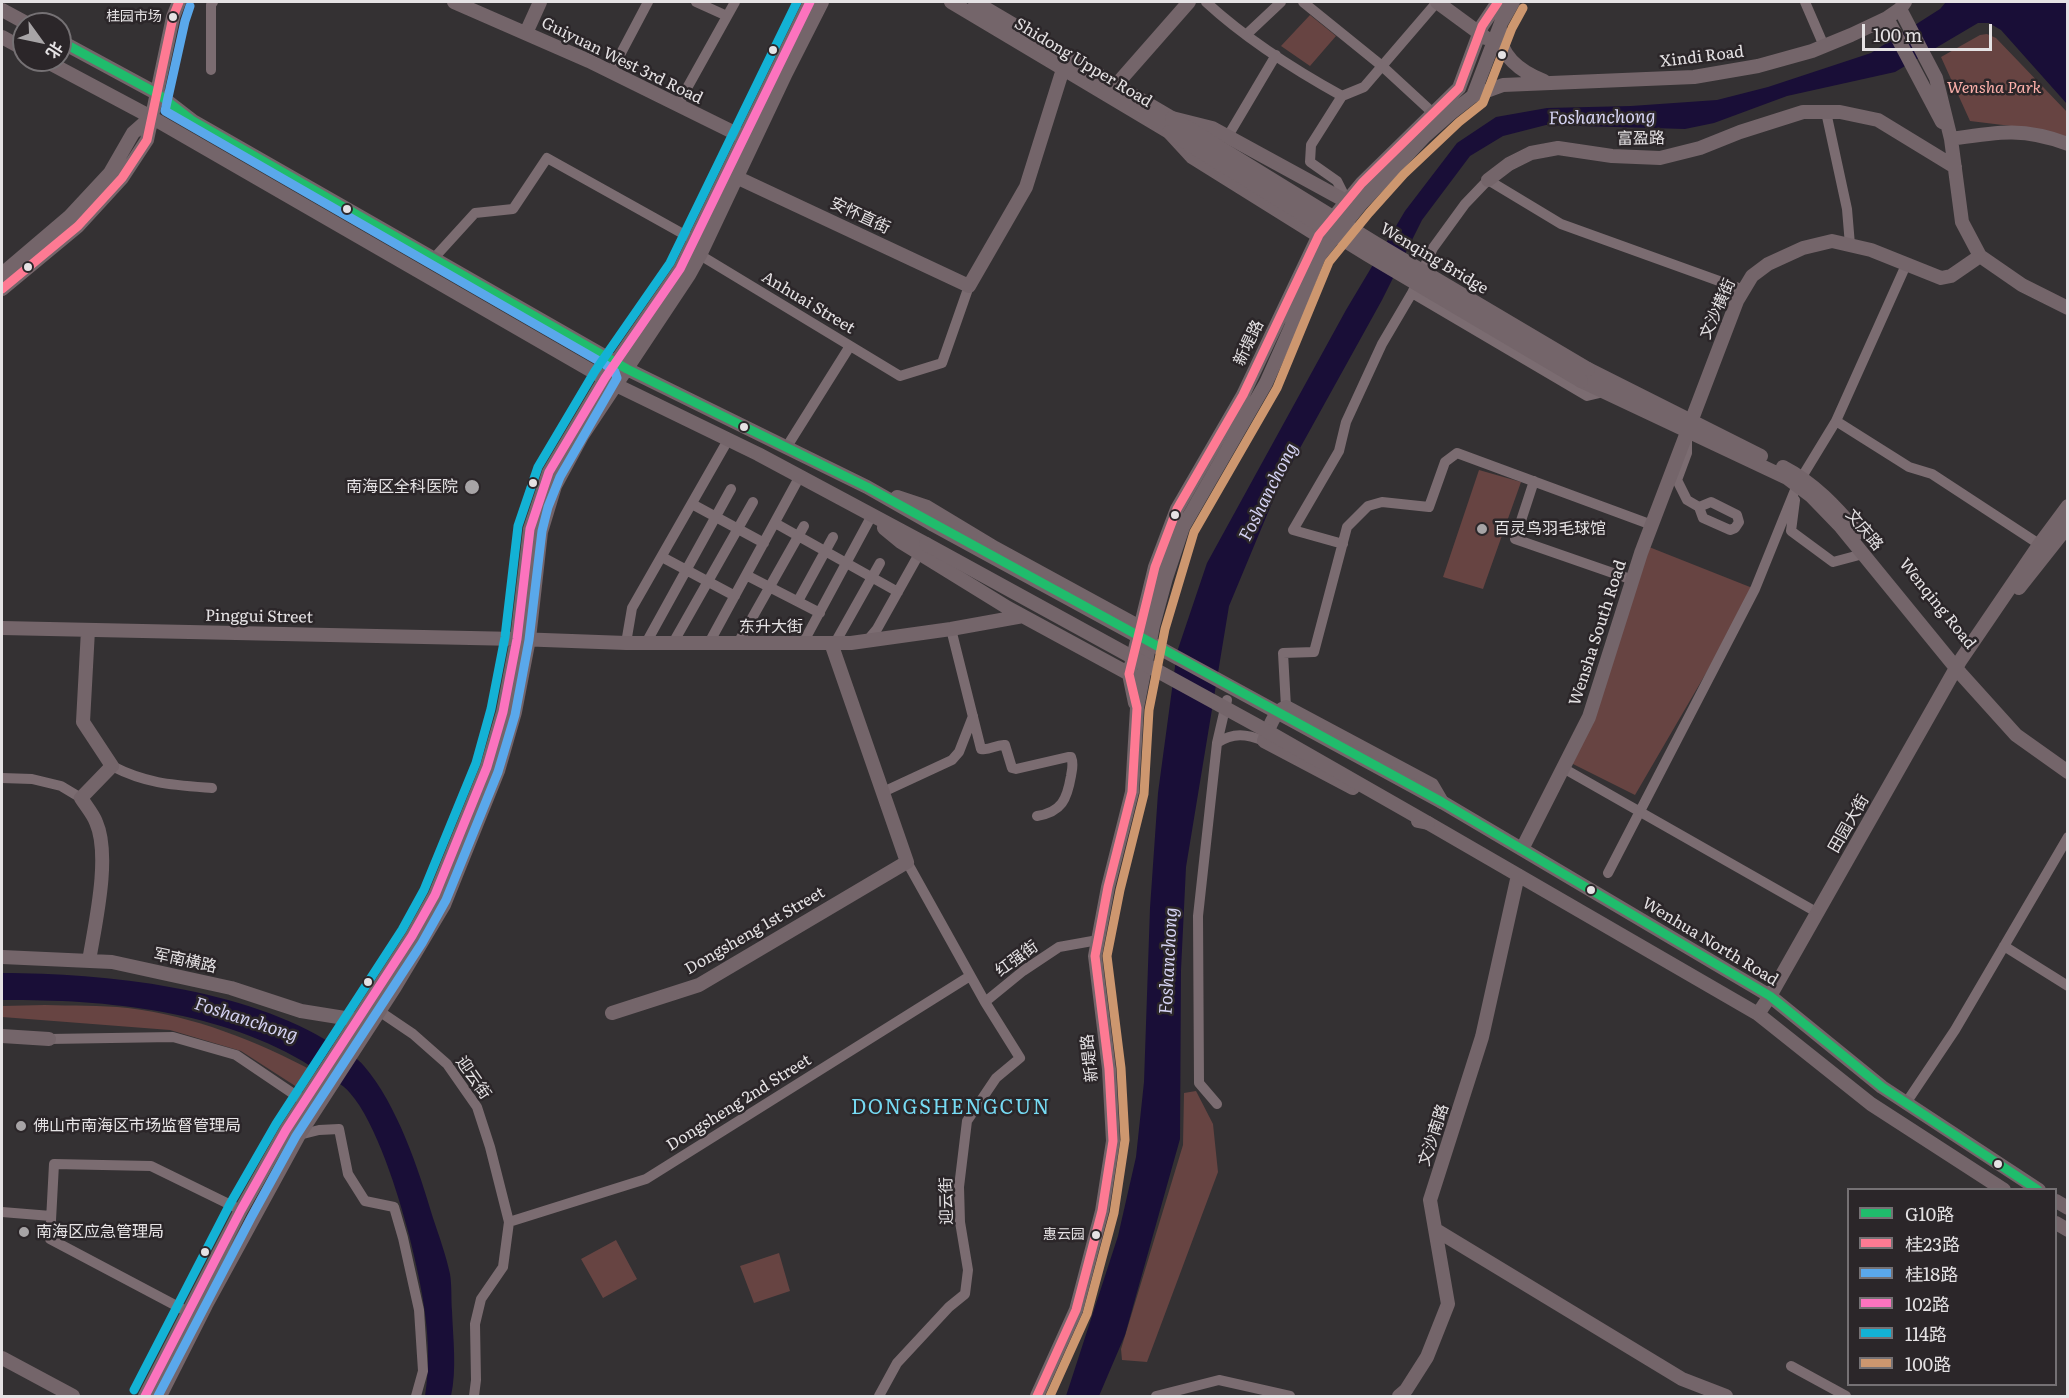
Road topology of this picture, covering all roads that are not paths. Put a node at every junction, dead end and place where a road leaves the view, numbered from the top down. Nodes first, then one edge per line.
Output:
1 (179, 2) edge
2 (213, 2) edge
3 (454, 2) edge
4 (540, 2) edge
5 (648, 2) edge
6 (696, 2) edge
7 (735, 2) edge
8 (810, 2) edge
9 (822, 2) edge
10 (951, 2) edge
11 (975, 2) edge
12 (1189, 2) edge
13 (1206, 2) edge
14 (1281, 2) edge
15 (1303, 2) edge
16 (1437, 2) edge
17 (1498, 2) edge
18 (1513, 2) edge
19 (1805, 2) edge
20 (1903, 5) edge
21 (727, 16) junction
22 (1887, 18) junction
23 (1501, 22) junction
24 (526, 33) junction
25 (1479, 33) junction
26 (1247, 34) junction
27 (1493, 43) junction
28 (1824, 46) junction
29 (72, 47) edge
30 (1276, 55) junction
31 (1382, 66) junction
32 (1063, 69) junction
33 (211, 70) dead end
34 (67, 72) edge
35 (611, 72) junction
36 (1549, 83) junction
37 (1116, 85) junction
38 (1459, 88) junction
39 (158, 94) junction
40 (1342, 96) junction
41 (1473, 96) junction
42 (677, 106) junction
43 (1826, 112) junction
44 (1433, 113) junction
45 (151, 117) junction
46 (1172, 118) junction
47 (1168, 132) junction
48 (1228, 136) junction
49 (743, 137) junction
50 (1951, 139) junction
51 (2067, 144) edge
52 (1955, 167) junction
53 (736, 177) junction
54 (1488, 180) junction
55 (1352, 204) junction
56 (1324, 239) junction
57 (694, 240) junction
58 (1850, 245) junction
59 (700, 255) junction
60 (1980, 256) junction
61 (434, 258) junction
62 (1906, 265) junction
63 (2, 274) edge
64 (969, 286) junction
65 (2, 289) edge
66 (1744, 290) junction
67 (1412, 292) junction
68 (2067, 308) edge
69 (850, 346) junction
70 (621, 366) junction
71 (1585, 375) junction
72 (611, 381) junction
73 (1604, 392) junction
74 (1836, 421) junction
75 (1689, 427) junction
76 (728, 440) junction
77 (786, 448) junction
78 (800, 476) junction
79 (1534, 481) junction
80 (1799, 481) junction
81 (867, 487) junction
82 (731, 489) dead end
83 (753, 502) dead end
84 (692, 504) junction
85 (857, 506) junction
86 (2067, 506) edge
87 (1699, 507) dead end
88 (716, 516) junction
89 (871, 518) junction
90 (775, 523) junction
91 (1652, 525) junction
92 (2067, 525) edge
93 (738, 529) junction
94 (801, 531) junction
95 (833, 537) dead end
96 (764, 543) junction
97 (1343, 544) junction
98 (2044, 548) junction
99 (922, 549) junction
100 (825, 551) junction
101 (1863, 555) junction
102 (662, 557) junction
103 (846, 563) junction
104 (880, 563) dead end
105 (686, 570) junction
106 (746, 575) junction
107 (872, 577) junction
108 (1633, 580) junction
109 (708, 582) junction
110 (770, 587) junction
111 (898, 592) junction
112 (735, 596) junction
113 (798, 601) junction
114 (820, 613) junction
115 (1023, 616) junction
116 (2, 628) edge
117 (951, 629) junction
118 (88, 630) junction
119 (1146, 630) junction
120 (523, 639) junction
121 (867, 641) junction
122 (626, 643) junction
123 (646, 643) junction
124 (673, 643) junction
125 (738, 643) junction
126 (803, 643) junction
127 (833, 643) junction
128 (709, 644) junction
129 (1961, 665) junction
130 (1129, 674) junction
131 (1142, 681) junction
132 (1227, 700) dead end
133 (1286, 707) junction
134 (1137, 708) junction
135 (973, 716) junction
136 (1264, 741) junction
137 (1217, 743) junction
138 (2067, 763) edge
139 (112, 766) junction
140 (1563, 768) junction
141 (2067, 772) edge
142 (2, 778) edge
143 (212, 788) dead end
144 (883, 792) junction
145 (81, 798) junction
146 (1442, 802) junction
147 (1640, 811) junction
148 (1037, 816) dead end
149 (1428, 823) junction
150 (2067, 837) edge
151 (1522, 849) junction
152 (907, 862) junction
153 (1608, 873) dead end
154 (1518, 875) junction
155 (1818, 913) junction
156 (1098, 940) junction
157 (2004, 946) junction
158 (2, 957) edge
159 (89, 961) junction
160 (970, 976) junction
161 (2067, 986) edge
162 (1770, 996) junction
163 (985, 1002) junction
164 (379, 1011) junction
165 (612, 1013) dead end
166 (1758, 1014) junction
167 (357, 1020) junction
168 (2, 1036) edge
169 (354, 1038) junction
170 (49, 1039) joint
171 (323, 1084) junction
172 (304, 1101) junction
173 (1906, 1103) junction
174 (1217, 1104) dead end
175 (299, 1135) junction
176 (2001, 1188) edge
177 (2035, 1188) edge
178 (241, 1210) junction
179 (2, 1212) edge
180 (51, 1216) junction
181 (509, 1222) junction
182 (1436, 1230) junction
183 (188, 1312) junction
184 (2, 1358) edge
185 (1791, 1366) dead end
186 (73, 1396) edge
187 (144, 1396) edge
188 (159, 1396) edge
189 (416, 1396) edge
190 (474, 1396) edge
191 (879, 1396) edge
192 (1037, 1396) edge
193 (1156, 1396) edge
194 (1290, 1396) edge
195 (1399, 1396) edge
196 (1726, 1396) edge
197 (1846, 1396) edge

1 - 39 main road
2 - 33 street
3 - 24 main road, Guiyuan West 3rd Road
4 - 24 main road
5 - 35 street
6 - 21 street
7 - 21 street
8 - 49 main road
9 - 53 main road
10 - 32 main road, Shidong Upper Road
11 - 37 main road, Shidong Upper Road
12 - 37 main road
13 - 26 street
14 - 26 street
15 - 31 street
16 - 25 main road
16 - 31 street
17 - 25 main road, 新堤路
18 - 23 main road
19 - 28 street
20 - 22 main road, Xindi Road
20 - 50 main road
21 - 42 street
22 - 28 main road, Xindi Road
22 - 50 main road
23 - 27 main road
23 - 36 main road
24 - 35 main road, Guiyuan West 3rd Road
25 - 27 main road
25 - 38 main road, 新堤路
26 - 30 street
27 - 41 main road
28 - 36 main road, Xindi Road
29 - 39 main road
30 - 40 street
30 - 48 street
31 - 40 street
31 - 44 street
32 - 47 main road, Shidong Upper Road
32 - 64 main road
34 - 45 main road
35 - 42 main road, Guiyuan West 3rd Road
36 - 41 main road, 新堤路
37 - 46 main road, Shidong Upper Road
38 - 41 main road
38 - 44 main road, 新堤路
39 - 45 main road
39 - 61 main road
40 - 55 street
41 - 55 main road, 新堤路
42 - 49 main road, Guiyuan West 3rd Road
43 - 52 main road, 富盈路
43 - 54 main road, 富盈路
43 - 58 street
44 - 55 main road, 新堤路
45 - 63 main road
45 - 65 main road
45 - 72 main road
46 - 48 main road
46 - 71 main road, Wenqing Bridge, bridge
47 - 56 main road
47 - 71 main road, Wenqing Bridge, bridge
48 - 55 main road
49 - 57 main road
50 - 51 main road
50 - 52 main road
52 - 60 main road
53 - 59 main road
53 - 64 main road, 安怀直街
54 - 66 street
54 - 67 street, 富盈路
55 - 56 main road, 新堤路
56 - 119 main road, 新堤路
57 - 61 street
57 - 70 main road
58 - 62 main road, 文沙横街
58 - 66 main road, 文沙横街
59 - 69 street, Anhuai Street
59 - 70 main road
60 - 62 main road, 文沙横街
60 - 68 main road
61 - 70 main road
62 - 74 street
64 - 69 street, Anhuai Street
66 - 75 main road, 文沙横街
67 - 73 street
67 - 97 street, 富盈路
69 - 77 street
70 - 72 main road
70 - 77 main road
71 - 73 main road
71 - 75 main road, Wenqing Road
72 - 76 main road
72 - 120 main road
73 - 75 main road
74 - 80 street
74 - 98 street
75 - 80 main road, Wenqing Road
75 - 87 street
75 - 91 main road, Wensha South Road
76 - 78 main road
76 - 84 street
77 - 81 main road
78 - 85 main road
78 - 90 street
79 - 91 street
79 - 97 street
79 - 108 street
80 - 101 main road, 文庆路
80 - 101 street
80 - 129 main road, Wenqing Road
80 - 147 street
81 - 119 main road
81 - 146 main road, Wenhua North Road, bridge
82 - 88 street
83 - 93 street
84 - 88 street
84 - 102 street
85 - 89 main road
85 - 99 main road
86 - 98 main road, 田园大街
88 - 93 street
88 - 105 street
89 - 99 main road
89 - 103 street
90 - 94 street
90 - 96 street
91 - 108 main road, Wensha South Road
92 - 98 main road, 田园大街
93 - 96 street
93 - 109 street
94 - 100 street
94 - 110 street
95 - 100 street
96 - 106 street
97 - 133 street
98 - 129 main road, 田园大街
99 - 111 street
99 - 115 main road
99 - 149 main road, bridge
100 - 103 street
100 - 113 street
101 - 129 main road, 文庆路
102 - 105 street
102 - 122 street
103 - 107 street
103 - 114 street
104 - 107 street
105 - 109 street
105 - 123 street
106 - 110 street
106 - 112 street
107 - 111 street
107 - 127 street
108 - 140 main road, Wensha South Road
109 - 112 street
109 - 124 street
110 - 113 street
110 - 125 street
111 - 121 street
112 - 128 street
113 - 114 street
114 - 126 street
115 - 117 main road, 东升大街
115 - 130 main road
116 - 118 main road, Pinggui Street
117 - 121 main road, 东升大街
117 - 135 street
118 - 120 main road, Pinggui Street
118 - 139 main road
119 - 130 main road, 新堤路
119 - 131 main road, 新堤路
120 - 122 main road, 东升大街
120 - 164 main road
120 - 167 main road
121 - 127 main road, 东升大街
122 - 123 main road, 东升大街
123 - 124 main road, 东升大街
124 - 128 main road, 东升大街
125 - 126 main road, 东升大街
125 - 128 main road, 东升大街
126 - 127 main road, 东升大街
127 - 144 main road
129 - 138 main road, Wenqing Road
129 - 141 main road, 文庆路
129 - 155 main road, 田园大街
130 - 131 main road
130 - 134 main road, 新堤路
131 - 134 main road, 新堤路
132 - 137 street
133 - 136 main road
133 - 146 main road
134 - 156 main road, 新堤路
135 - 144 street
135 - 148 street
136 - 137 street
136 - 149 main road
137 - 174 street
139 - 143 street
139 - 145 main road
140 - 147 street
140 - 151 main road, Wensha South Road
142 - 145 street
144 - 152 main road
145 - 159 main road
146 - 151 main road, Wenhua North Road
147 - 153 street
147 - 155 street
149 - 154 main road
150 - 157 street
151 - 162 main road, Wenhua North Road
152 - 160 street, 红强街
152 - 165 main road, Dongsheng 1st Street
154 - 166 main road
154 - 182 main road, 文沙南路
155 - 162 main road, 田园大街
156 - 163 street, 红强街
156 - 192 main road, 新堤路
157 - 161 street
157 - 173 street
158 - 159 main road, 军南横路
159 - 167 main road, 军南横路
160 - 163 street, 红强街
160 - 181 street, Dongsheng 2nd Street
162 - 166 main road, 田园大街
162 - 173 main road, Wenhua North Road
163 - 191 street, 迎云街
164 - 169 main road
164 - 181 street, 迎云街
166 - 176 main road
167 - 169 main road
168 - 170 main road
169 - 171 main road
170 - 172 street
171 - 172 main road
171 - 175 main road
172 - 178 main road
173 - 177 main road, Wenhua North Road
175 - 188 main road
175 - 189 street
178 - 180 street
178 - 183 main road
179 - 180 street
180 - 183 street
181 - 190 street, 迎云街
182 - 195 main road, 文沙南路
182 - 196 main road
183 - 187 main road
184 - 186 main road
185 - 197 street
193 - 194 street

